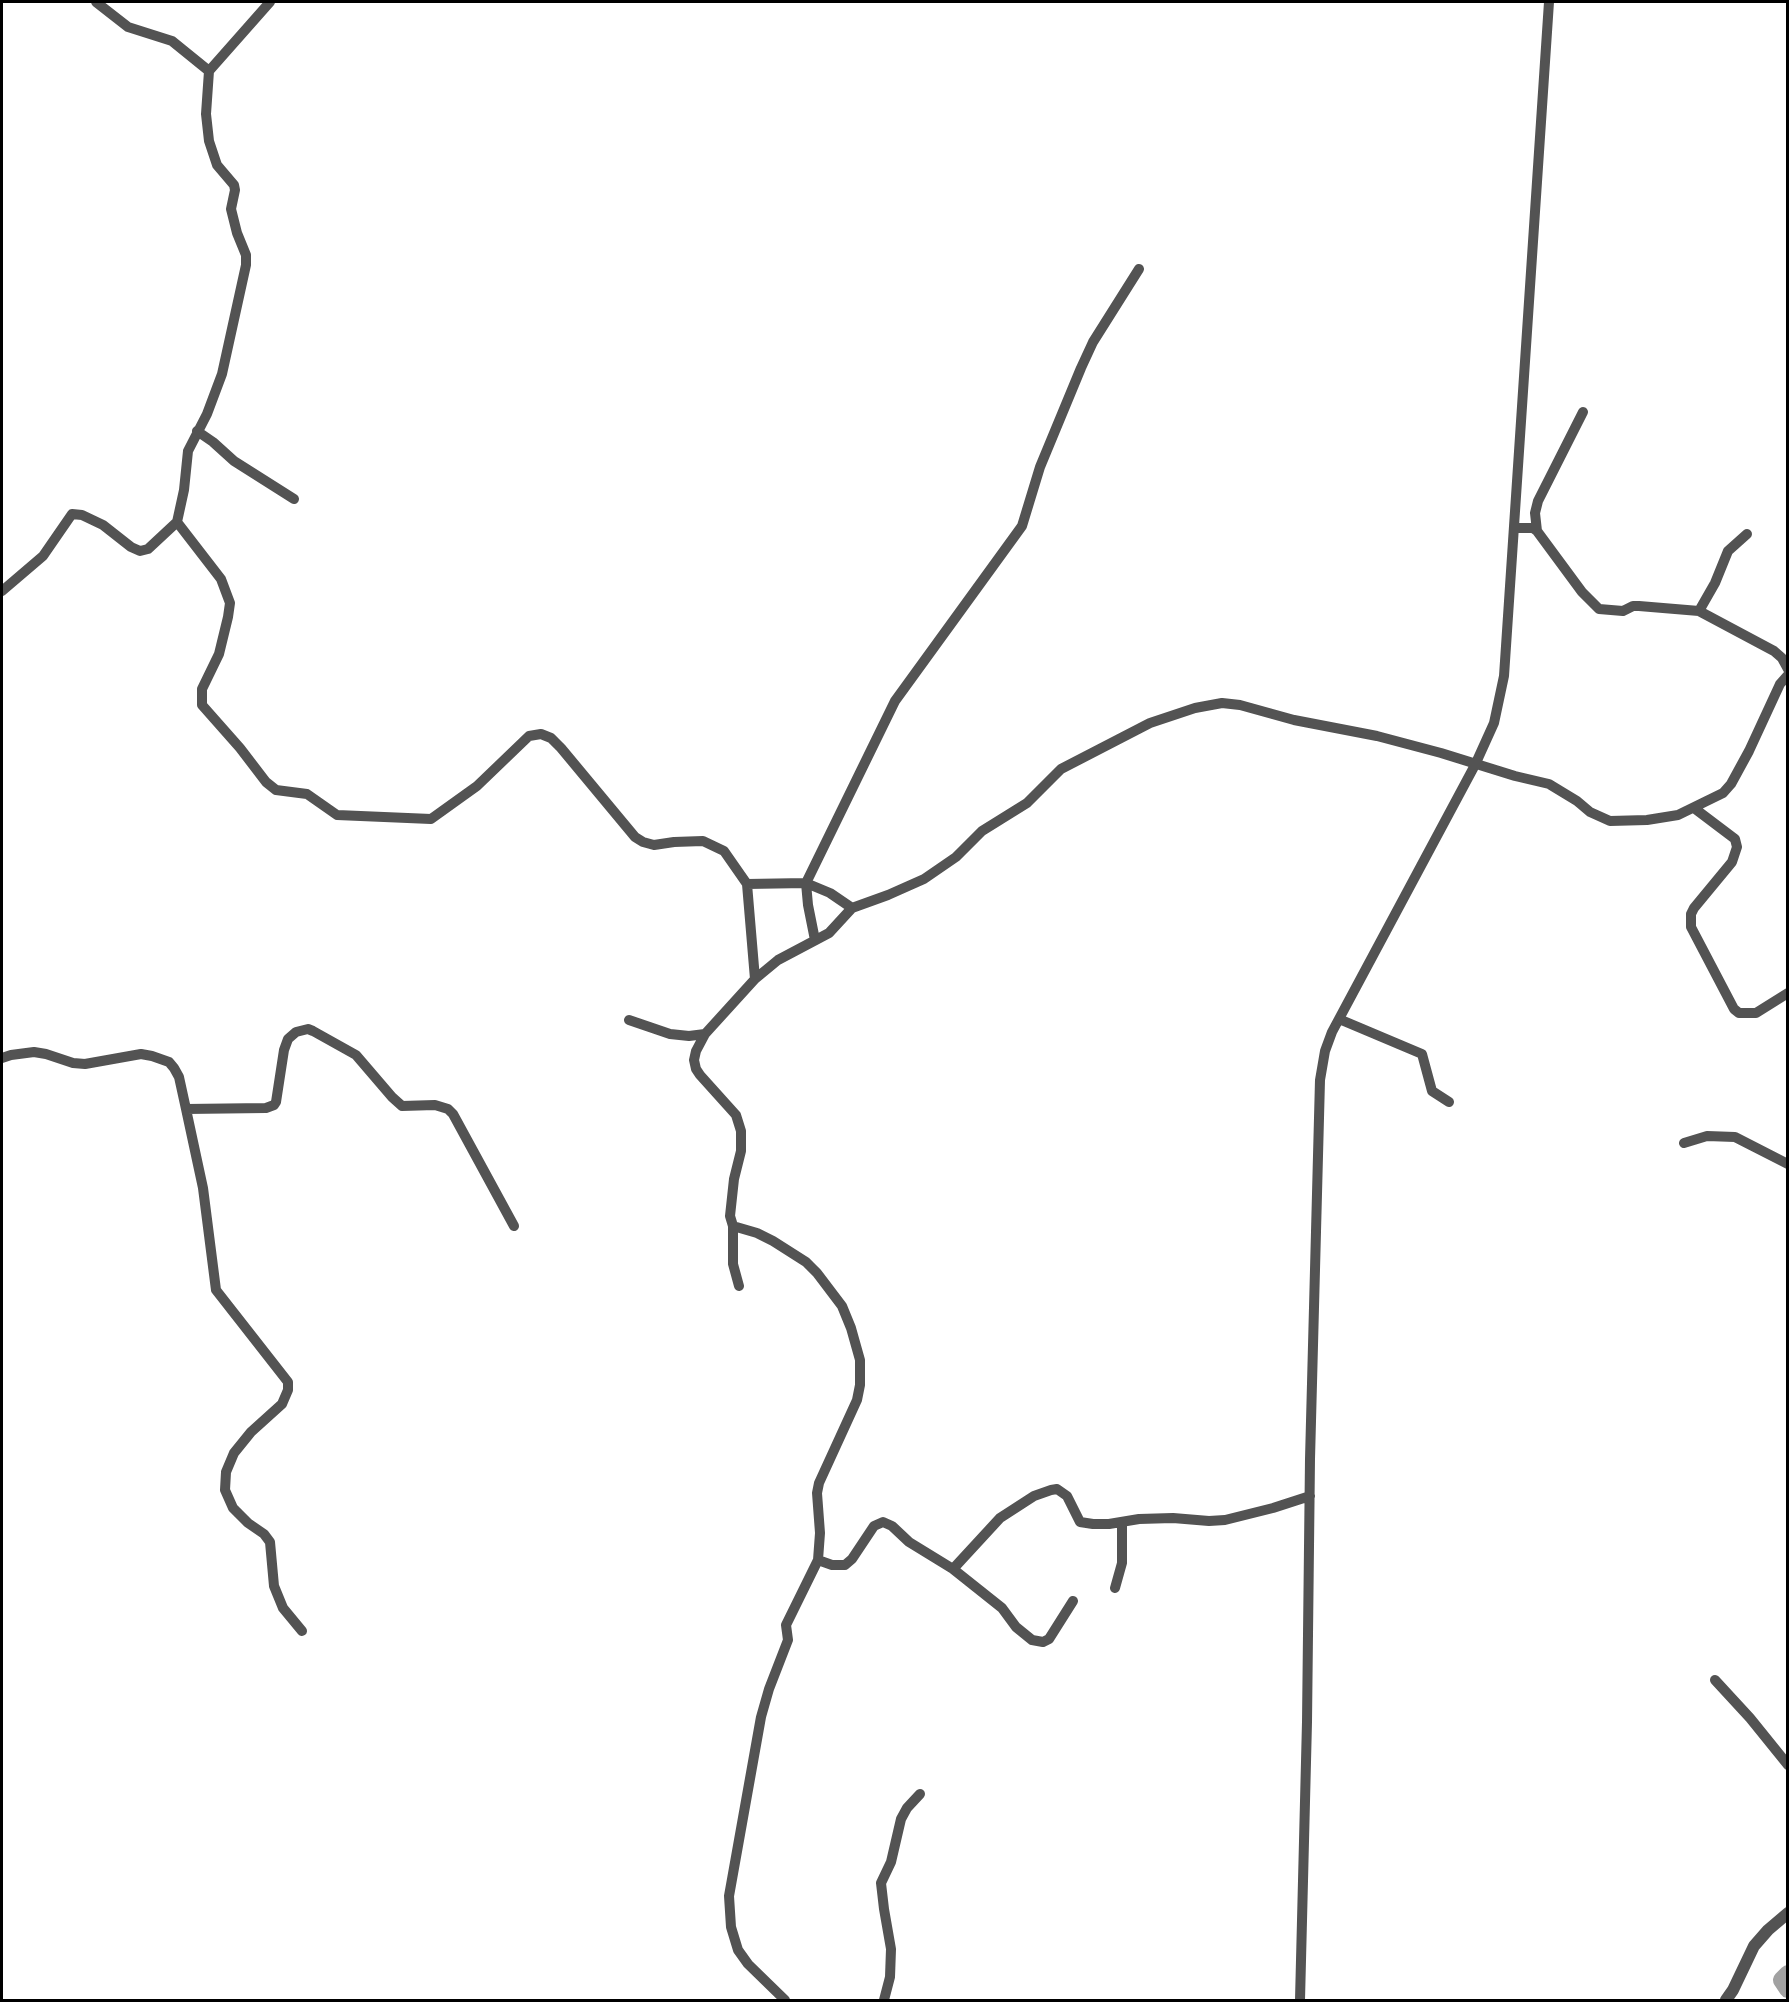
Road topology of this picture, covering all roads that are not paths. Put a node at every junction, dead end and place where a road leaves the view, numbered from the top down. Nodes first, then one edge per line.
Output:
1 (96, 2) edge
2 (270, 2) edge
3 (1549, 2) edge
4 (209, 71) junction
5 (1139, 269) dead end
6 (1583, 412) dead end
7 (197, 431) junction
8 (294, 499) dead end
9 (177, 522) junction
10 (1515, 528) junction
11 (1537, 531) junction
12 (1747, 534) dead end
13 (2, 591) edge
14 (1700, 611) junction
15 (1788, 669) edge
16 (1788, 675) edge
17 (1475, 765) junction
18 (1694, 808) junction
19 (806, 883) junction
20 (747, 884) junction
21 (852, 908) junction
22 (815, 940) junction
23 (755, 979) junction
24 (1788, 993) edge
25 (1339, 1019) junction
26 (629, 1020) dead end
27 (705, 1034) junction
28 (2, 1058) edge
29 (1449, 1102) dead end
30 (186, 1109) junction
31 (1684, 1143) dead end
32 (1788, 1164) edge
33 (514, 1226) dead end
34 (733, 1226) junction
35 (739, 1286) dead end
36 (1310, 1496) junction
37 (1122, 1522) junction
38 (818, 1560) junction
39 (953, 1569) junction
40 (1115, 1588) dead end
41 (1073, 1601) dead end
42 (302, 1631) dead end
43 (1715, 1680) dead end
44 (1788, 1765) edge
45 (920, 1794) dead end
46 (1788, 1913) edge
47 (785, 2001) edge
48 (884, 2001) edge
49 (1300, 2001) edge
50 (1726, 2001) edge

1 - 4 street
2 - 4 street
3 - 10 street
4 - 7 street
5 - 19 street
6 - 11 street
7 - 8 street
7 - 9 street
9 - 13 street
9 - 20 street
10 - 11 street
10 - 17 street
11 - 14 street
12 - 14 street
14 - 15 street
16 - 18 street
17 - 18 street
17 - 21 street
17 - 25 street
18 - 24 street
19 - 20 street
19 - 21 street
19 - 22 street
20 - 23 street
21 - 22 street
22 - 23 street
23 - 27 street
25 - 29 street
25 - 36 street
26 - 27 street
27 - 34 street
28 - 30 street
30 - 33 street
30 - 42 street
31 - 32 street
34 - 35 street
34 - 38 street
36 - 37 street
36 - 49 street
37 - 39 street
37 - 40 street
38 - 39 street
38 - 47 street
39 - 41 street
43 - 44 street
45 - 48 street
46 - 50 street

